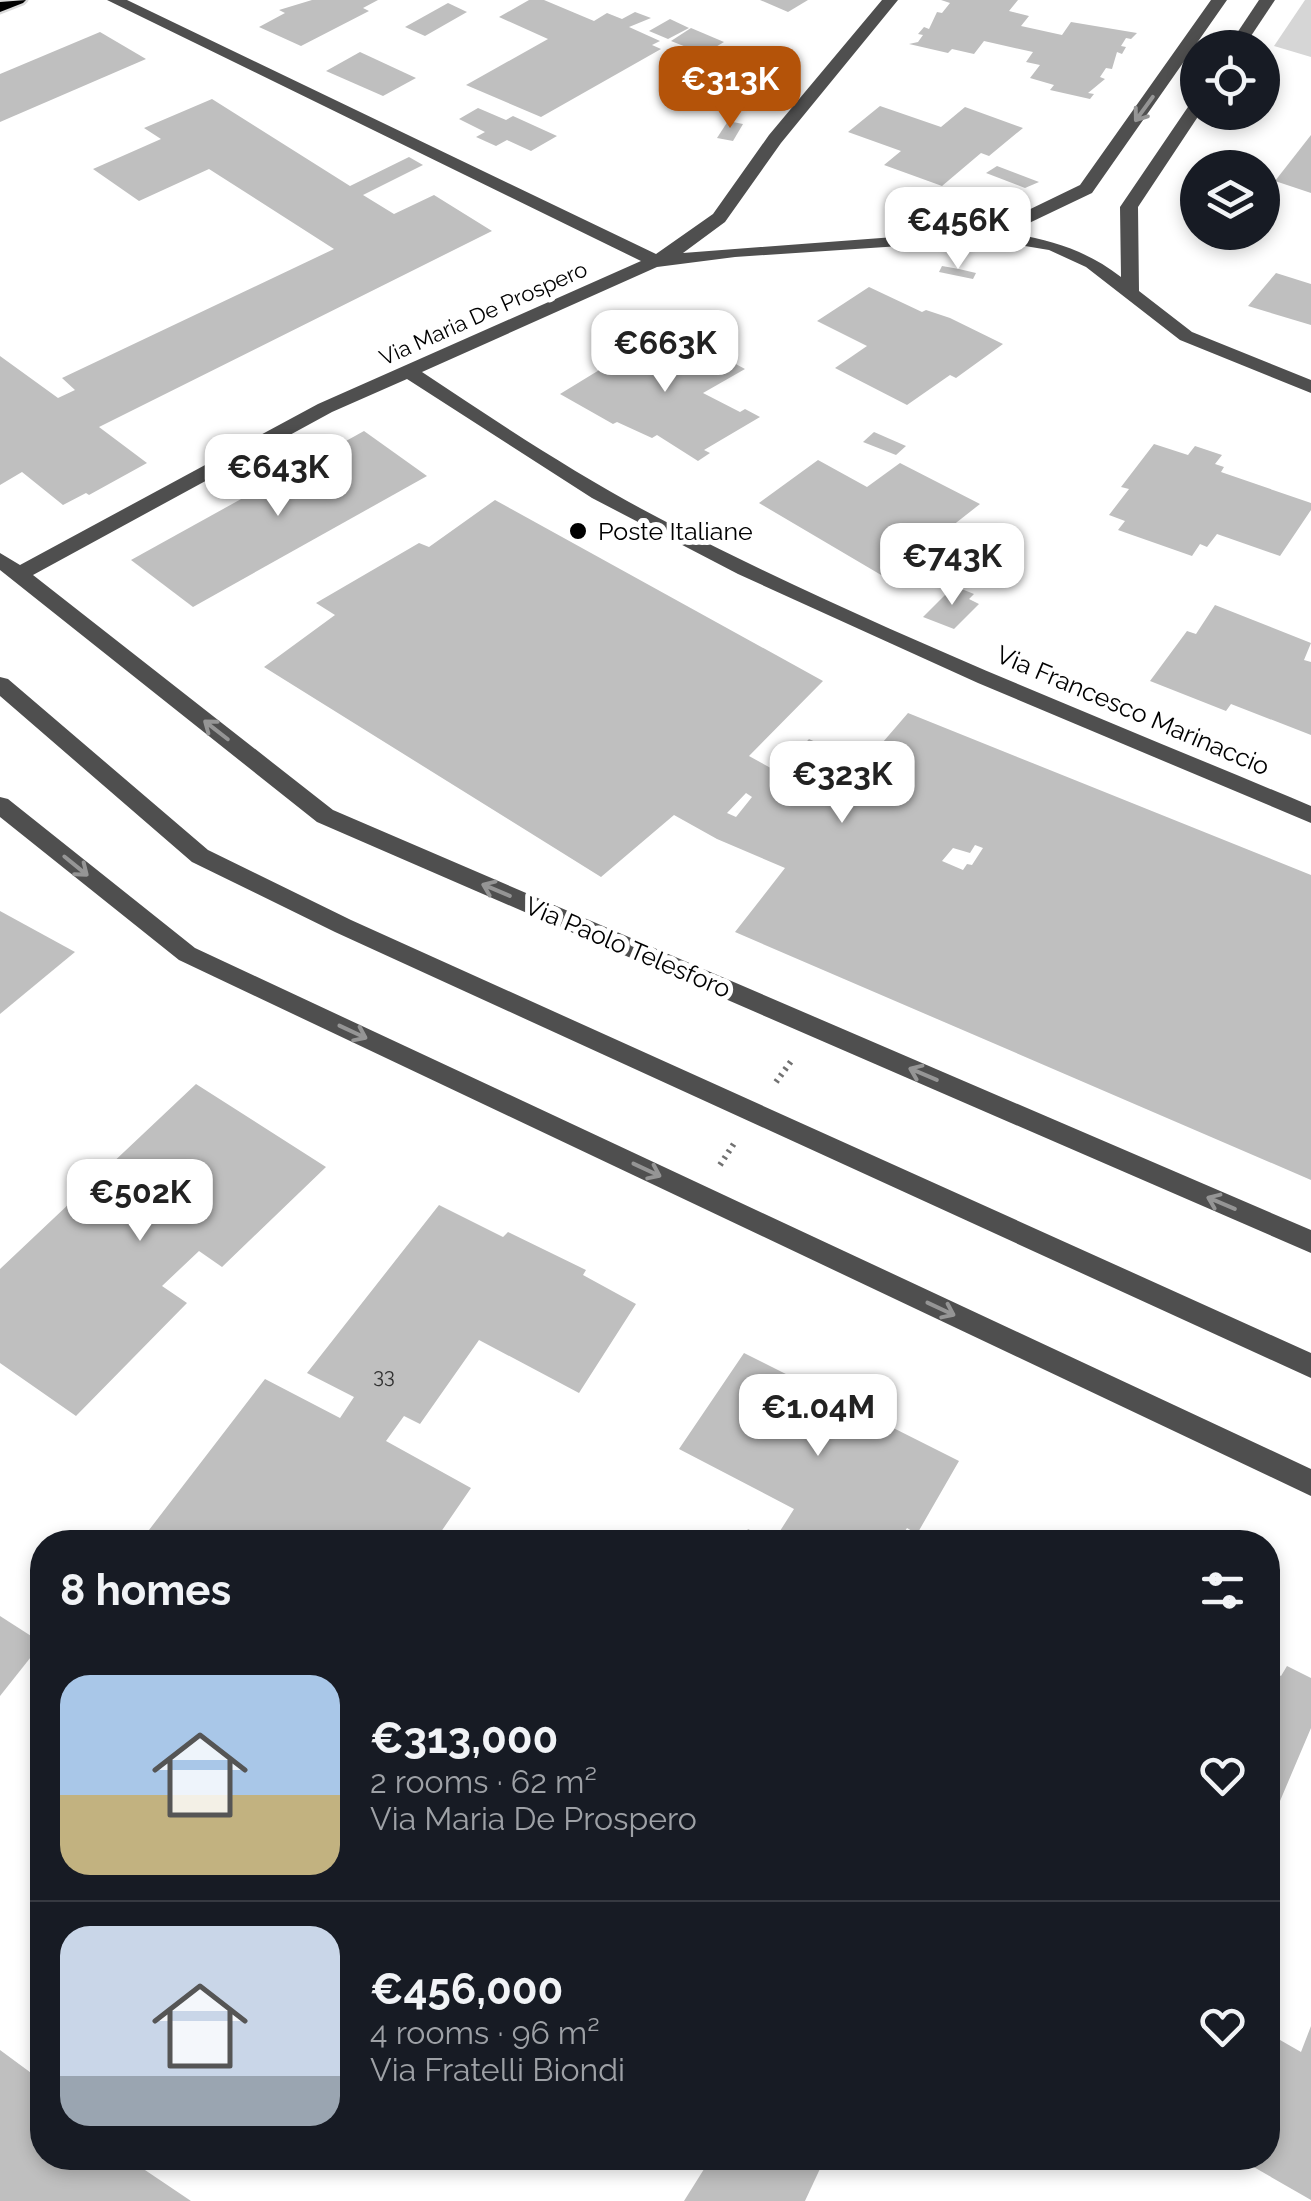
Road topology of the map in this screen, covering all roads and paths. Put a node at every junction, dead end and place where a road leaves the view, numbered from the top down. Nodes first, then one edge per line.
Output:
1 (18, 0) edge
2 (115, 0) edge
3 (890, 0) edge
4 (1219, 0) edge
5 (1266, 0) edge
6 (0, 7) edge
7 (1247, 30) edge
8 (1180, 123) edge
9 (1108, 198) junction
10 (990, 235) junction
11 (656, 261) junction
12 (1130, 291) junction
13 (408, 371) junction
14 (1311, 387) edge
15 (9, 568) edge
16 (0, 684) edge
17 (0, 805) edge
18 (1311, 815) edge
19 (1311, 1242) edge
20 (1311, 1366) edge
21 (1311, 1483) edge

1 - 6 main road
2 - 11 street
3 - 11 street, Via Maria De Prospero
4 -> 9 street
5 - 7 street
8 - 9 street
9 - 10 street
9 - 12 street
10 - 11 street
10 - 12 street
11 - 13 street, Via Maria De Prospero
12 - 14 street
13 - 15 street, Via Maria De Prospero
13 - 18 street, Via Francesco Marinaccio
19 -> 15 street, Via Paolo Telesforo
16 - 20 street
17 -> 21 street

